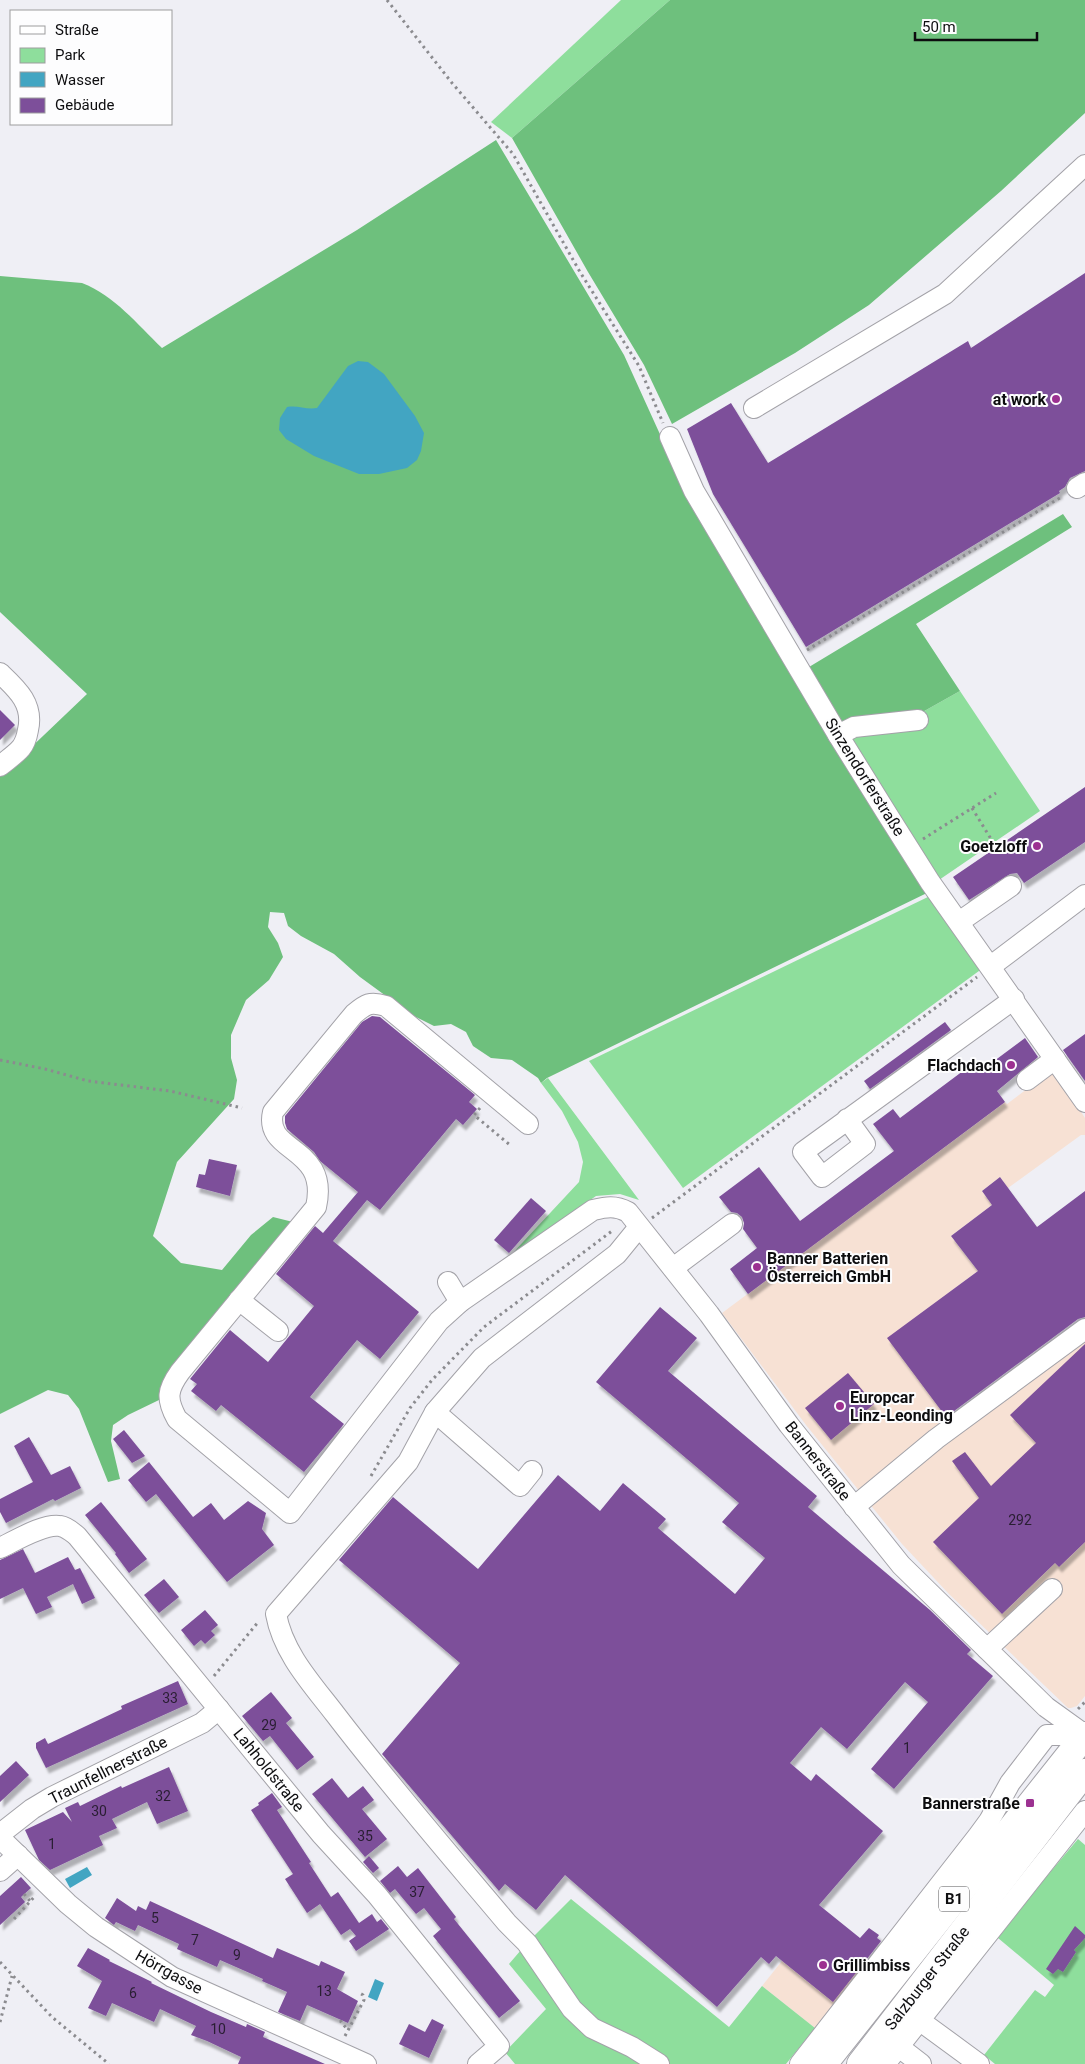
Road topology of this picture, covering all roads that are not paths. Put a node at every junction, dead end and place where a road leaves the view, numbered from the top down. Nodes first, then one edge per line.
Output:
1 (1085, 165) edge
2 (754, 408) dead end
3 (670, 437) road end
4 (0, 673) edge
5 (918, 720) dead end
6 (838, 734) junction
7 (0, 766) edge
8 (1011, 886) dead end
9 (1085, 895) edge
10 (959, 922) junction
11 (991, 966) junction
12 (1014, 999) junction
13 (1055, 1059) junction
14 (1027, 1080) dead end
15 (1085, 1102) edge
16 (847, 1119) dead end
17 (528, 1124) dead end
18 (732, 1224) dead end
19 (640, 1227) junction
20 (673, 1268) junction
21 (448, 1282) dead end
22 (239, 1300) junction
23 (460, 1302) junction
24 (1085, 1329) edge
25 (278, 1331) dead end
26 (435, 1412) junction
27 (532, 1472) dead end
28 (854, 1507) junction
29 (0, 1548) edge
30 (1052, 1589) dead end
31 (987, 1649) junction
32 (219, 1709) junction
33 (1085, 1735) edge
34 (1085, 1772) edge
35 (1085, 1811) edge
36 (0, 1836) edge
37 (18, 1855) junction
38 (0, 1871) edge
39 (919, 2020) junction
40 (898, 2046) junction
41 (971, 2062) edge
42 (366, 2064) edge
43 (478, 2064) edge
44 (659, 2064) edge
45 (800, 2064) edge
46 (824, 2064) edge
47 (860, 2064) edge
48 (885, 2064) edge
49 (921, 2064) edge

1 - 2 street
3 - 6 street, Sinzendorferstraße
4 - 7 street
5 - 6 street
6 - 10 street, Sinzendorferstraße
8 - 10 street
9 - 11 street
10 - 11 street, Sinzendorferstraße
11 - 12 street, Sinzendorferstraße
12 - 13 street, Sinzendorferstraße
12 - 16 street
13 - 14 street
13 - 15 street, Sinzendorferstraße
17 - 22 street
18 - 20 street
19 - 20 street, Bannerstraße
19 - 23 street, Bannerstraße
19 - 26 street
20 - 28 street, Bannerstraße
21 - 23 street
22 - 23 street, Bannerstraße
22 - 25 street
24 - 28 street
26 - 27 street
26 - 44 street
28 - 31 street, Bannerstraße
29 - 32 street, Lahholdstraße
30 - 31 street
31 - 33 street, Bannerstraße
32 - 36 street, Traunfellnerstraße
32 - 43 street, Lahholdstraße
33 - 45 street
33 - 46 main road, Salzburger Straße / B1
34 - 47 main road, Salzburger Straße / B1
35 - 39 street, Salzburger Straße
36 - 37 street, Hörrgasse
37 - 38 street
37 - 42 street, Hörrgasse
39 - 40 street, Salzburger Straße
39 - 41 street, Salzburger Straße
40 - 48 street, Salzburger Straße
40 - 49 street, Salzburger Straße

